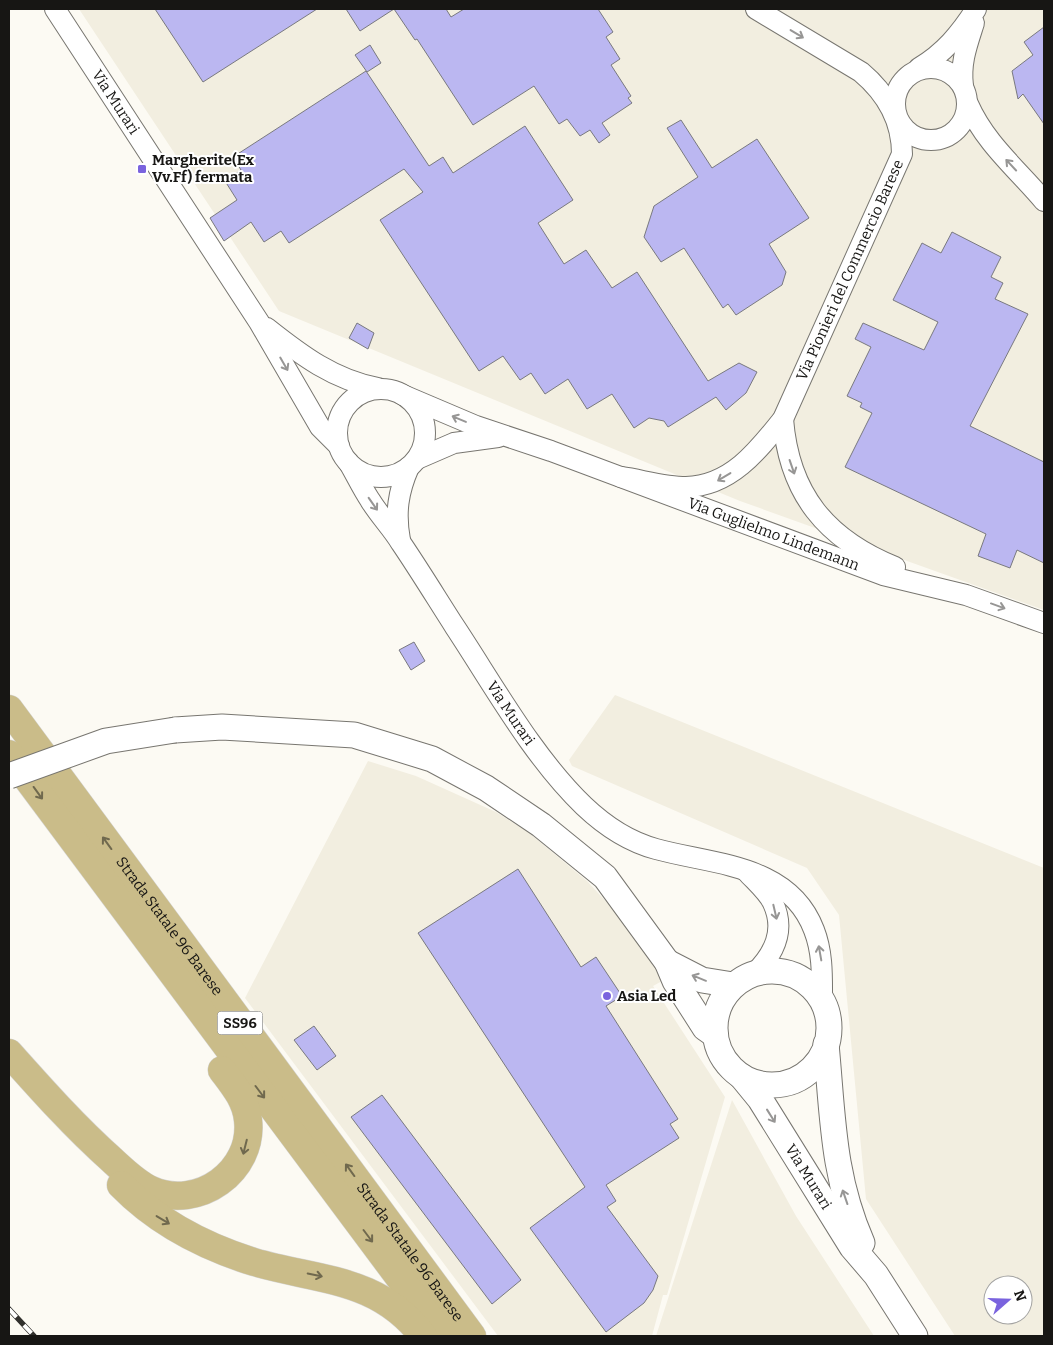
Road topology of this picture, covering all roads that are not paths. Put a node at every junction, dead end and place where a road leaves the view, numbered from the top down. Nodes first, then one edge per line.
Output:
1 (55, 9) edge
2 (756, 9) edge
3 (976, 9) edge
4 (919, 68) junction
5 (965, 95) junction
6 (895, 116) junction
7 (1044, 201) edge
8 (259, 322) junction
9 (379, 389) junction
10 (403, 395) junction
11 (783, 419) junction
12 (505, 436) junction
13 (339, 446) junction
14 (349, 463) junction
15 (413, 463) junction
16 (621, 477) junction
17 (400, 542) junction
18 (966, 595) junction
19 (1044, 623) edge
20 (9, 709) edge
21 (9, 754) edge
22 (9, 776) edge
23 (748, 872) junction
24 (122, 908) junction
25 (667, 962) junction
26 (744, 980) junction
27 (822, 1001) junction
28 (715, 1035) junction
29 (826, 1044) junction
30 (9, 1053) edge
31 (742, 1077) junction
32 (83, 1134) junction
33 (876, 1275) junction
34 (423, 1336) edge
35 (444, 1336) edge
36 (472, 1336) edge
37 (915, 1336) edge

1 - 8 street, Via Murari
2 -> 6 street, Via Pionieri del Commercio Barese
3 - 4 street
3 - 5 street
4 - 5 street
4 - 6 street
5 - 6 street
7 -> 5 street
6 - 11 street, Via Pionieri del Commercio Barese
8 - 9 street, Via Murari
8 -> 13 street, Via Murari
9 - 10 street, Via Murari
9 - 13 street, Via Murari
12 -> 10 street, Via Murari
10 - 15 street
11 -> 16 street
11 -> 18 street
12 - 15 street
12 - 16 street, Via Guglielmo Lindemann
13 - 14 street, Via Murari
14 - 15 street
14 -> 17 street, Via Murari
15 - 17 street
16 - 18 street, Via Guglielmo Lindemann
17 - 23 street, Via Murari
18 -> 19 street, Via Guglielmo Lindemann
36 -> 20 main road, Strada Statale 96 Barese / SS96
21 -> 24 main road, Strada Statale 96 Barese / SS96
22 - 25 street, bridge
23 -> 26 street
27 -> 23 street, Via Murari
24 -> 32 main road
24 -> 35 main road, Strada Statale 96 Barese / SS96
26 -> 25 street
25 - 28 street
26 - 27 street
26 - 28 street
27 - 29 street
28 - 31 street
29 - 31 street
33 -> 29 street, Via Murari
30 - 32 main road
31 -> 33 street, Via Murari
32 -> 34 main road
33 - 37 street, Via Murari

